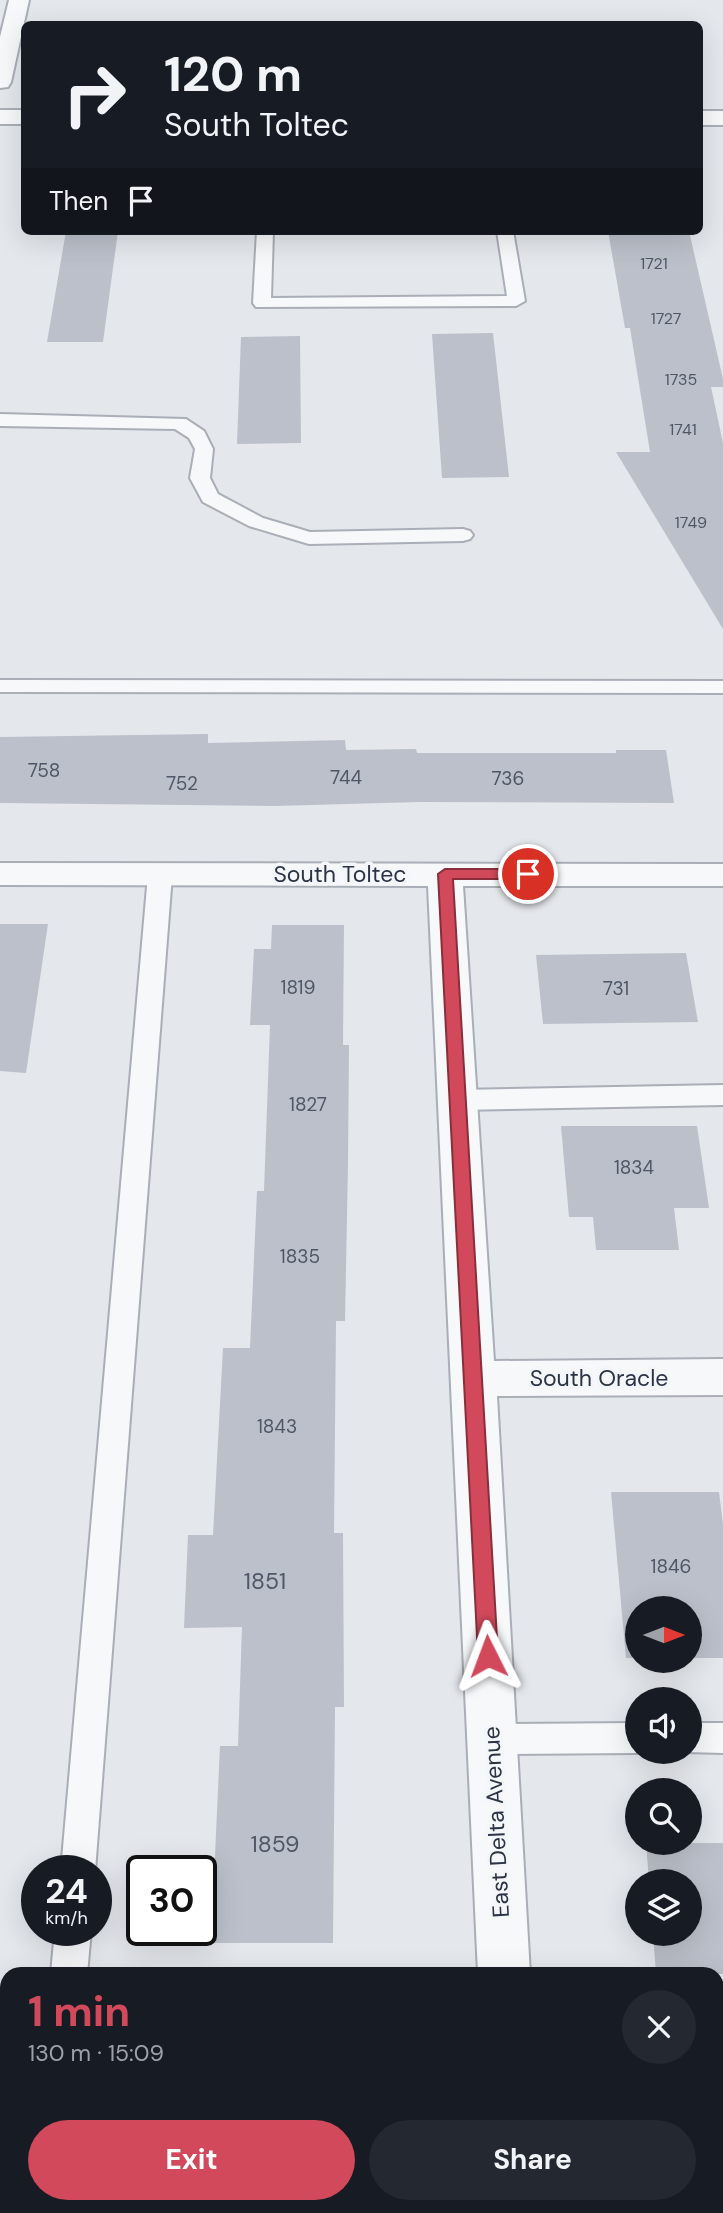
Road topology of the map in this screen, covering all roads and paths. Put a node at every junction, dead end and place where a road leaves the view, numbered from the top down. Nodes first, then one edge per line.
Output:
1 (19, 0) edge
2 (0, 82) edge
3 (0, 117) edge
4 (21, 117) edge
5 (703, 118) edge
6 (723, 118) edge
7 (265, 235) edge
8 (506, 235) edge
9 (262, 303) joint
10 (0, 420) edge
11 (463, 535) dead end
12 (0, 686) edge
13 (723, 687) edge
14 (0, 874) edge
15 (445, 874) junction
16 (160, 875) junction
17 (723, 875) edge
18 (723, 1095) edge
19 (459, 1100) junction
20 (723, 1377) edge
21 (474, 1379) junction
22 (625, 1738) edge
23 (702, 1738) edge
24 (723, 1738) edge
25 (492, 1739) junction
26 (79, 1855) edge
27 (72, 1946) edge
28 (70, 1967) edge
29 (504, 1967) edge

1 - 2 street
3 - 4 street
5 - 6 street
7 - 9 lane
8 - 9 lane
10 - 11 lane
12 - 13 lane
14 - 16 street, South Toltec
15 - 16 street, South Toltec
15 - 17 street, South Toltec
15 - 19 street, East Delta Avenue
16 - 26 lane
18 - 19 lane
19 - 21 street, East Delta Avenue
20 - 21 street, South Oracle
21 - 25 street, East Delta Avenue
22 - 25 lane
23 - 24 lane
25 - 29 street, East Delta Avenue
27 - 28 lane

